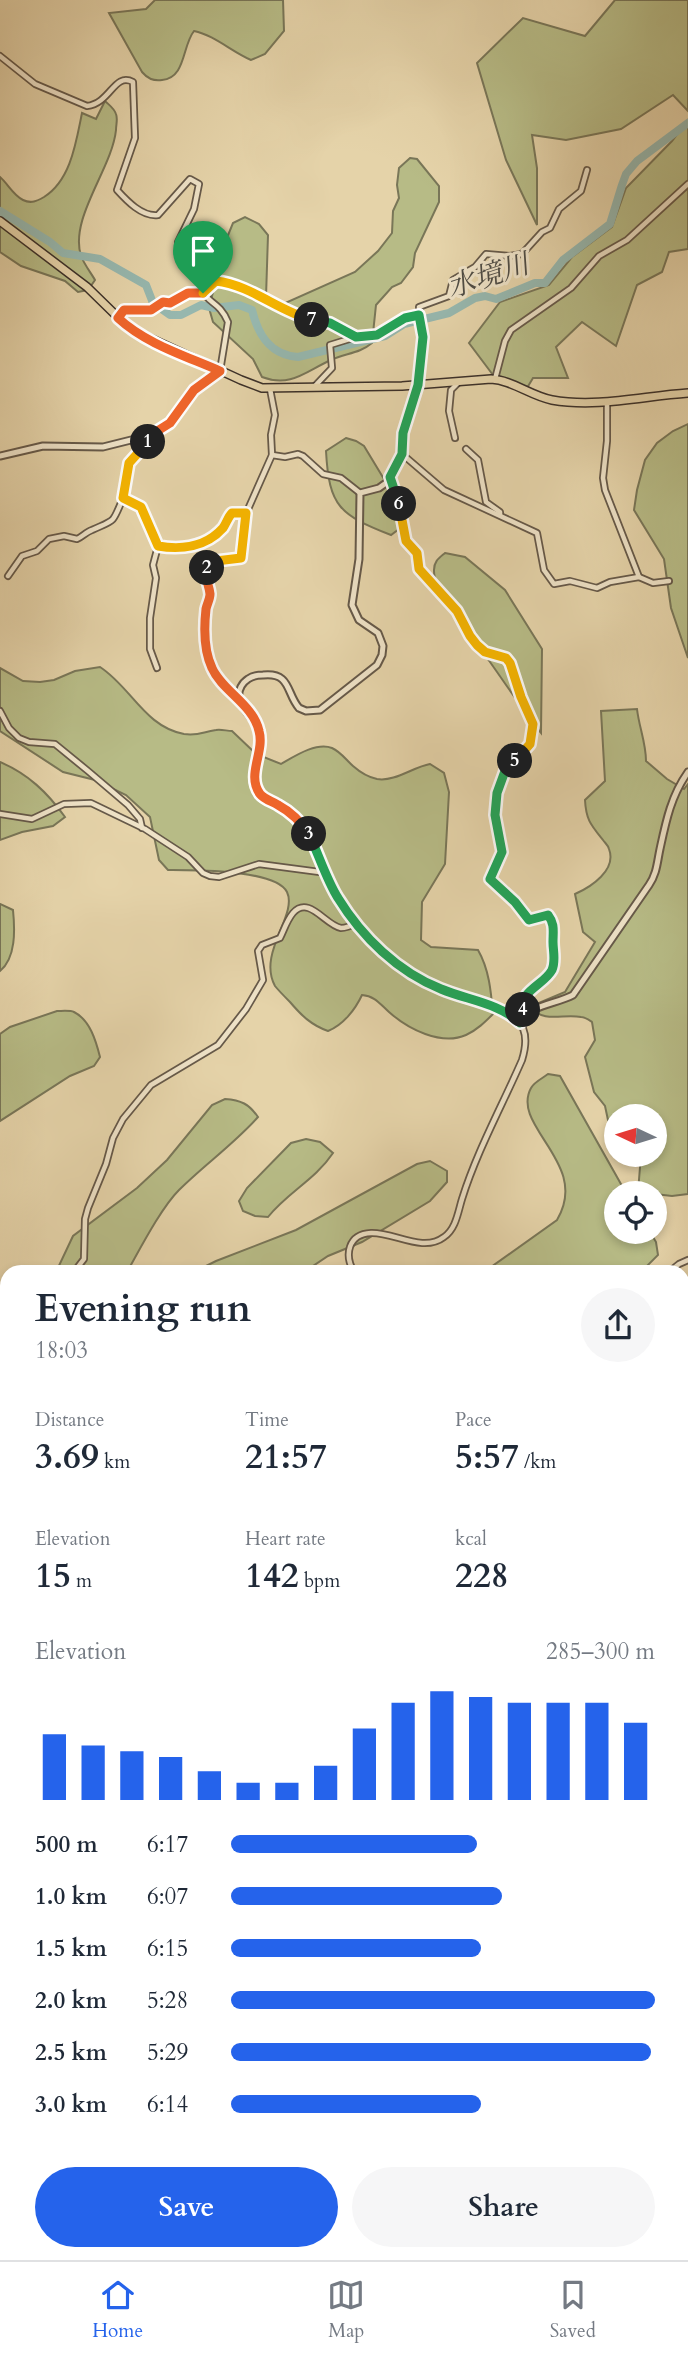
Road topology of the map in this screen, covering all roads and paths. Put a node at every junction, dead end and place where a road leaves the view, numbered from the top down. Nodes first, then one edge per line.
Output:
1 (0, 56) edge
2 (587, 170) dead end
3 (688, 184) edge
4 (0, 221) edge
5 (203, 293) junction
6 (419, 315) junction
7 (118, 318) junction
8 (356, 337) junction
9 (220, 371) junction
10 (495, 379) junction
11 (459, 381) junction
12 (418, 385) junction
13 (314, 387) junction
14 (270, 389) junction
15 (688, 393) edge
16 (607, 402) junction
17 (151, 435) junction
18 (455, 438) dead end
19 (466, 449) dead end
20 (402, 454) junction
21 (272, 455) junction
22 (0, 456) edge
23 (390, 477) junction
24 (360, 493) junction
25 (123, 498) junction
26 (246, 513) junction
27 (500, 515) junction
28 (158, 546) junction
29 (8, 576) dead end
30 (639, 577) junction
31 (669, 581) dead end
32 (157, 668) dead end
33 (239, 697) junction
34 (0, 711) edge
35 (688, 772) edge
36 (0, 814) edge
37 (142, 829) junction
38 (327, 873) junction
39 (357, 923) junction
40 (526, 1014) junction
41 (520, 1023) junction
42 (79, 1265) edge
43 (350, 1265) edge

1 - 5 street
2 - 6 street
3 - 10 street
4 - 7 main road
5 - 7 street
5 - 8 street
5 - 9 street
6 - 8 street
6 - 12 street
7 - 9 main road
8 - 13 street
9 - 14 main road
9 - 17 street
10 - 11 main road
10 - 16 main road
11 - 12 main road
11 - 18 street
12 - 13 main road
12 - 20 street
13 - 14 main road
14 - 21 street
15 - 16 main road
16 - 30 street
17 - 22 street
17 - 25 street
19 - 27 street
20 - 23 street
20 - 27 street
21 - 24 street
21 - 26 street
23 - 24 street
23 - 40 street
24 - 33 street
25 - 28 street
25 - 29 street
26 - 28 street
26 - 33 street
27 - 30 street
28 - 32 street
30 - 31 street
33 - 38 street
34 - 37 street
35 - 40 street
36 - 37 street
37 - 38 street
38 - 39 street
39 - 41 street
39 - 42 street
40 - 41 street
41 - 43 street

